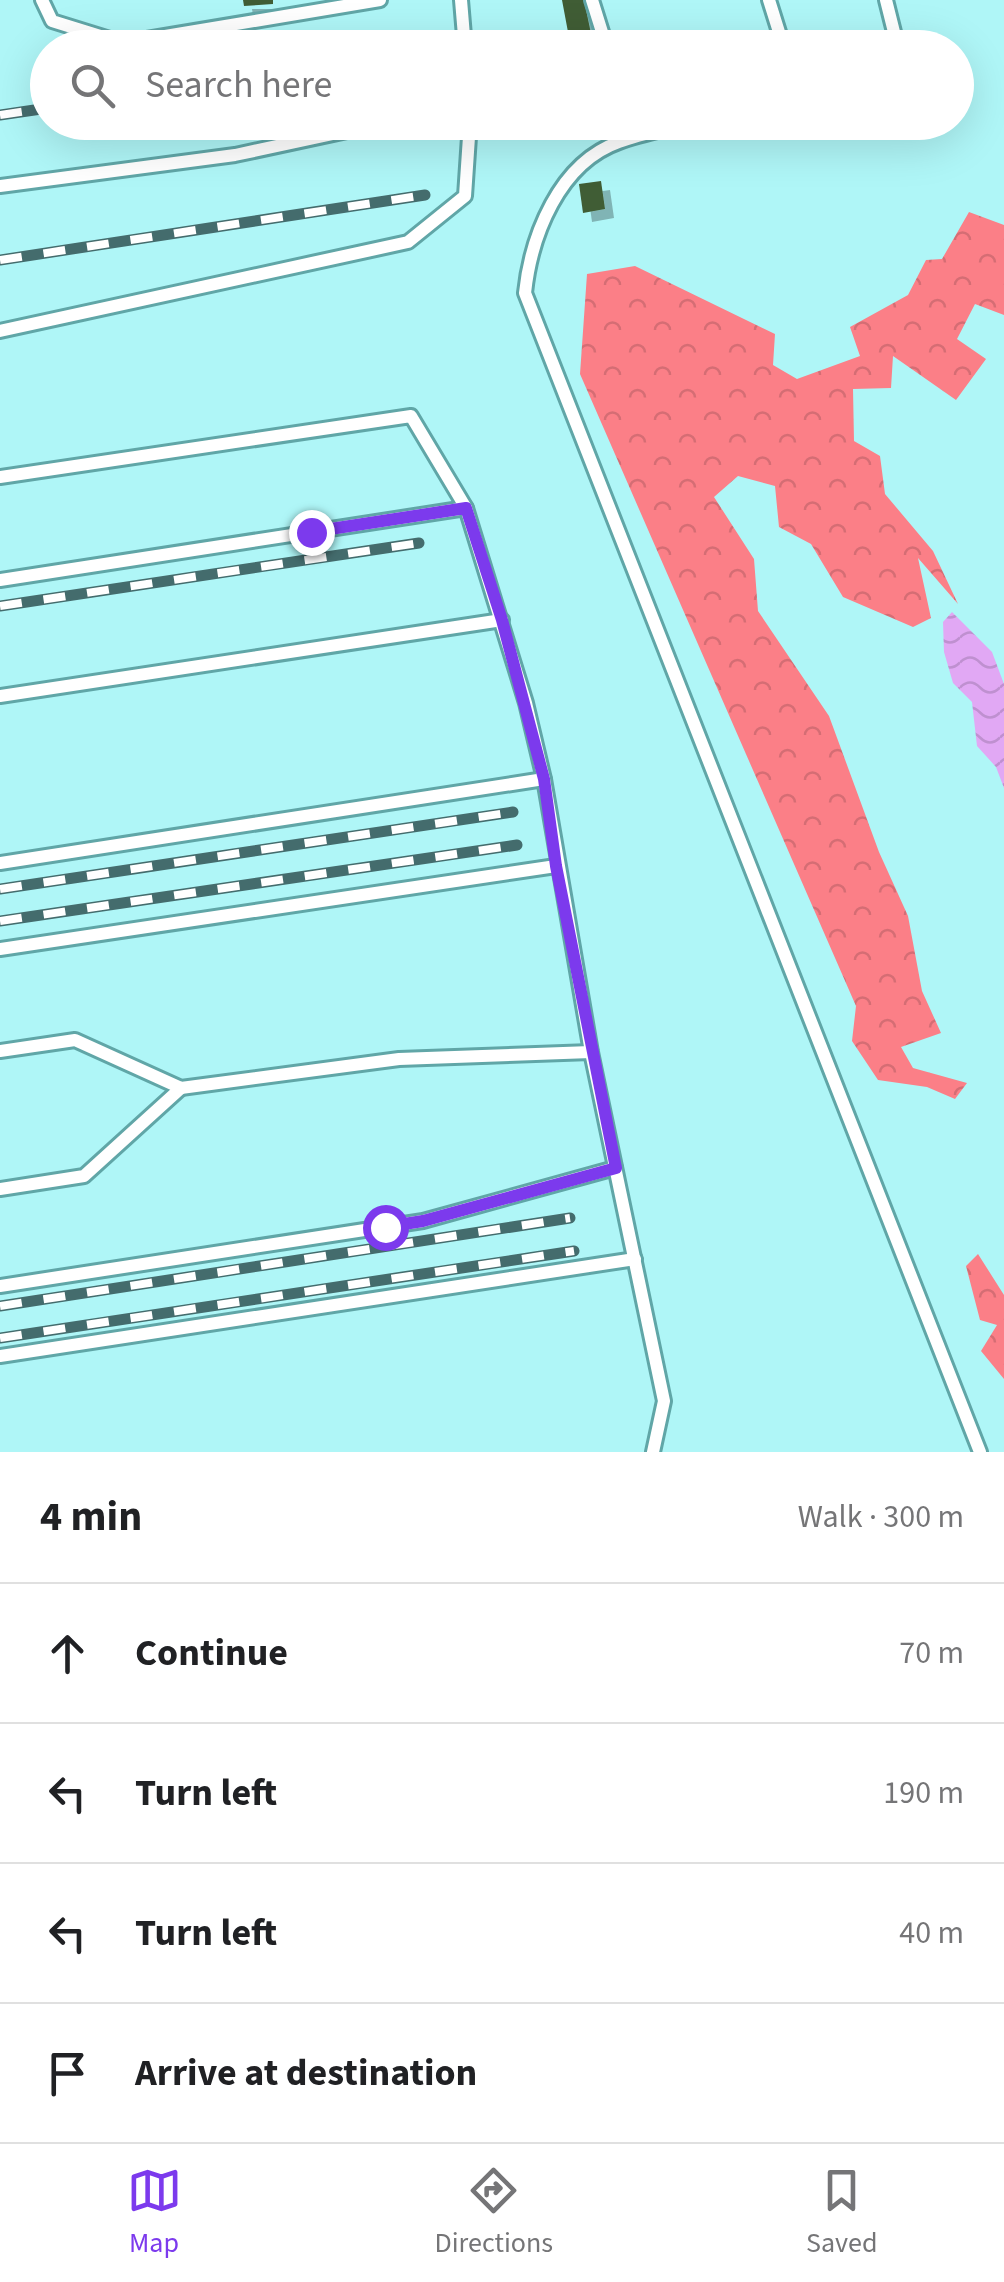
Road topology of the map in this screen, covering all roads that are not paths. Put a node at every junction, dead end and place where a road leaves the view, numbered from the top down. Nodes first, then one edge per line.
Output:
1 (42, 0) edge
2 (380, 0) edge
3 (461, 0) edge
4 (592, 0) edge
5 (769, 0) edge
6 (886, 0) edge
7 (79, 30) edge
8 (201, 30) edge
9 (464, 30) edge
10 (602, 30) edge
11 (778, 30) edge
12 (894, 30) edge
13 (304, 140) edge
14 (469, 140) edge
15 (614, 140) edge
16 (625, 140) edge
17 (614, 143) junction
18 (0, 186) edge
19 (0, 330) edge
20 (0, 476) edge
21 (466, 508) junction
22 (0, 580) edge
23 (502, 620) junction
24 (0, 696) edge
25 (544, 779) junction
26 (0, 863) edge
27 (556, 866) junction
28 (0, 950) edge
29 (0, 1051) edge
30 (591, 1052) junction
31 (181, 1088) junction
32 (616, 1168) junction
33 (0, 1189) edge
34 (635, 1259) junction
35 (0, 1286) edge
36 (0, 1356) edge
37 (656, 1451) edge
38 (980, 1452) edge

1 - 7 lane
2 - 8 lane
3 - 9 lane
4 - 10 lane
5 - 11 lane
6 - 12 lane
13 - 18 lane
14 - 19 lane
15 - 17 lane
16 - 17 lane
17 - 38 lane
20 - 21 lane
21 - 22 lane
21 - 23 lane
23 - 24 lane
23 - 25 lane
25 - 26 lane
25 - 27 lane
27 - 28 lane
27 - 30 lane
29 - 31 lane
30 - 31 lane
30 - 32 lane
31 - 33 lane
32 - 34 lane
32 - 35 lane
34 - 36 lane
34 - 37 lane

